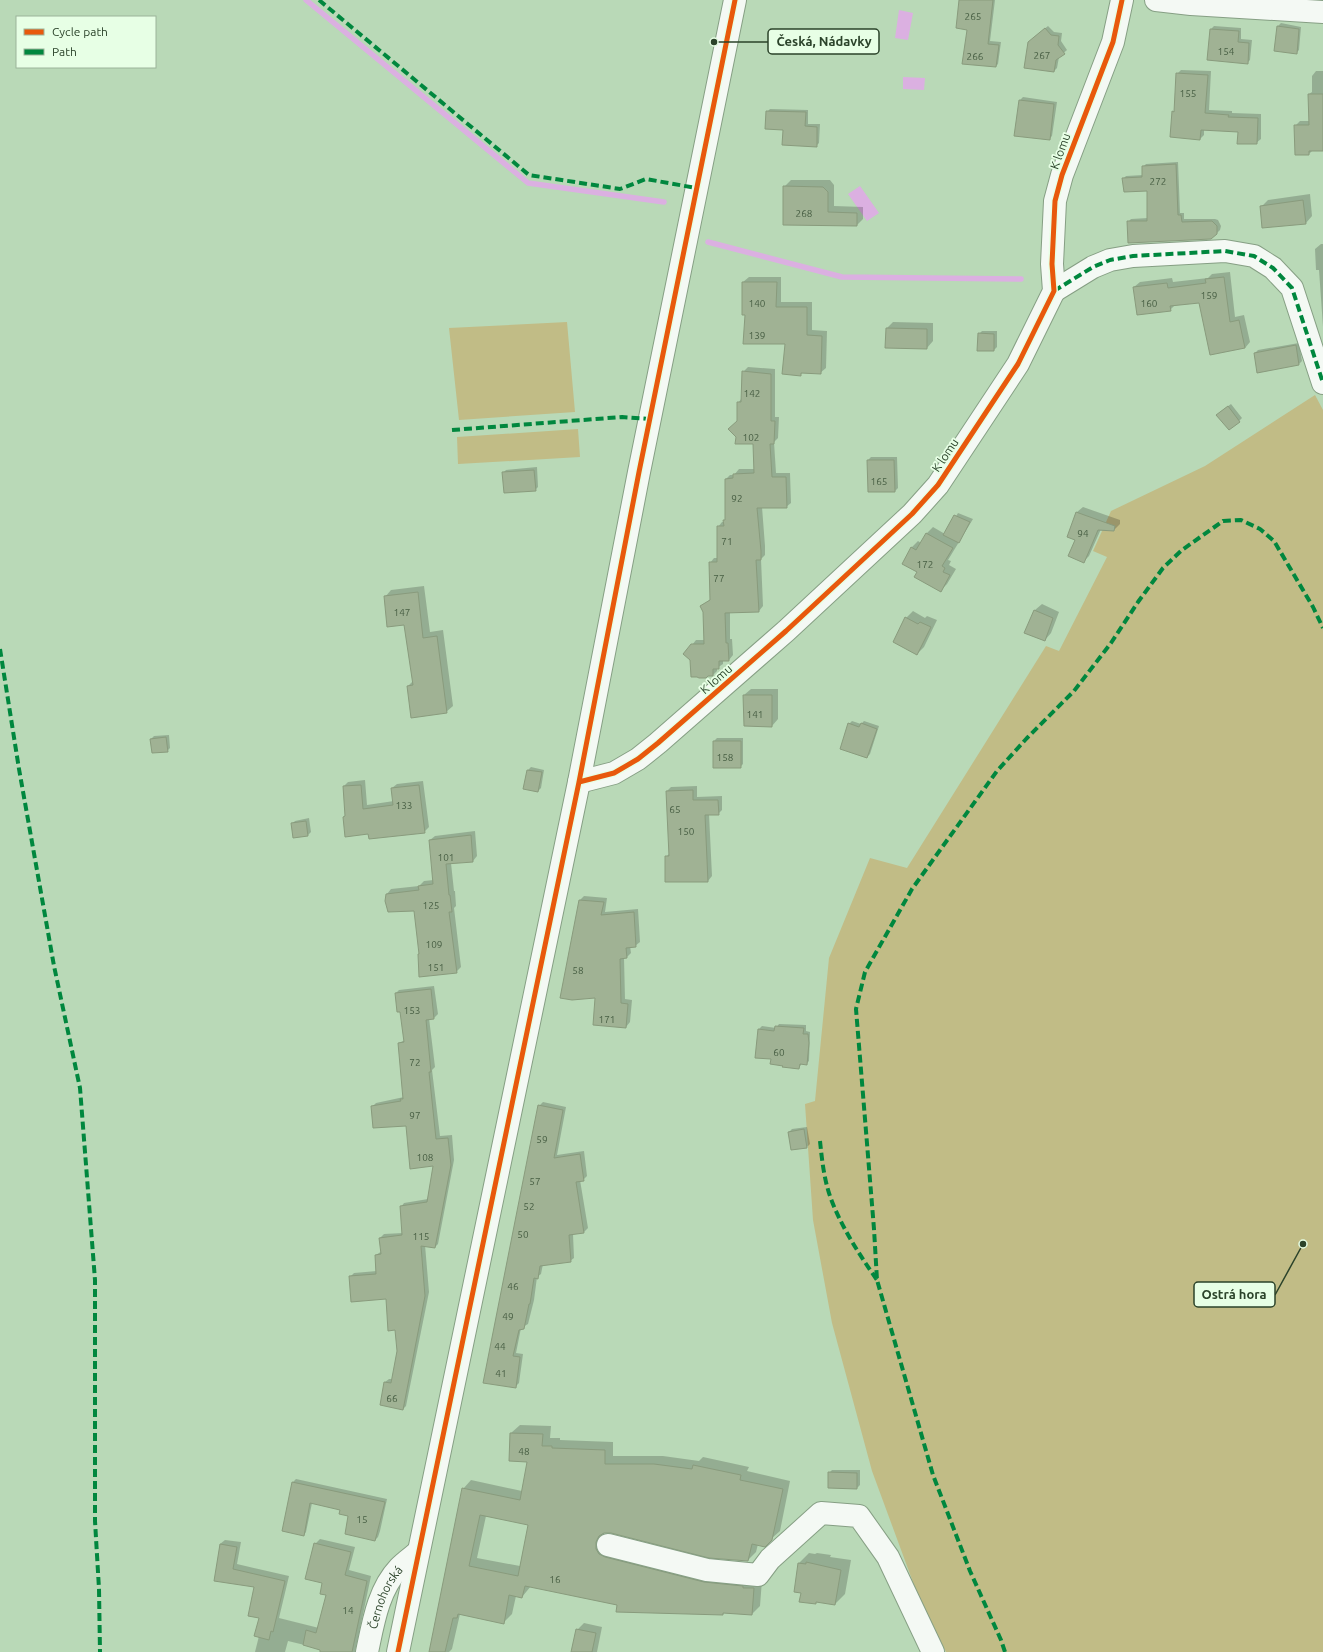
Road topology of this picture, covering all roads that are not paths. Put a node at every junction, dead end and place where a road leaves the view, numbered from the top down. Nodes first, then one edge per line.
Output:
1 (735, 0) edge
2 (1122, 0) edge
3 (1156, 0) edge
4 (1323, 12) edge
5 (1054, 291) junction
6 (1323, 382) edge
7 (579, 782) junction
8 (608, 1544) dead end
9 (418, 1552) junction
10 (367, 1652) edge
11 (398, 1652) edge
12 (933, 1652) edge

1 - 7 street
2 - 5 street, K lomu
3 - 4 street
5 - 6 street
5 - 7 street, K lomu
7 - 9 street
8 - 12 street
9 - 10 street, Černohorská
9 - 11 street

